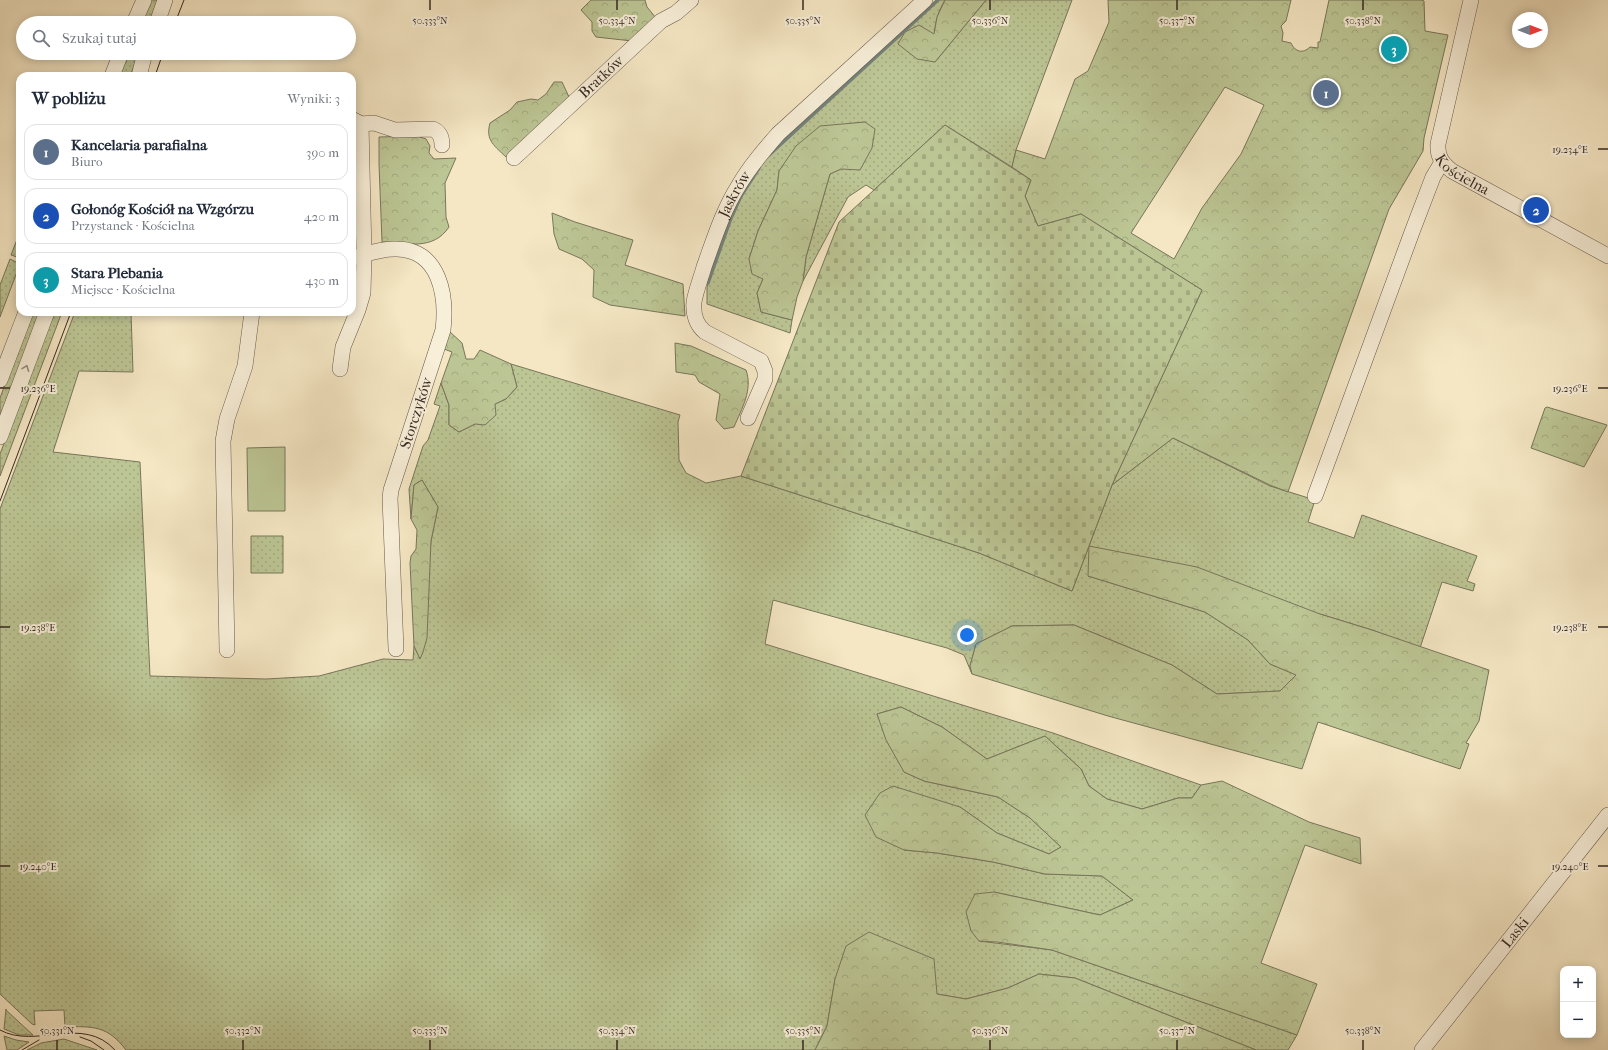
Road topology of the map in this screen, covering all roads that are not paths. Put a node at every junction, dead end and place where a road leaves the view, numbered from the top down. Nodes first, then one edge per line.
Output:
1 (144, 0) edge
2 (165, 0) edge
3 (691, 0) edge
4 (925, 0) edge
5 (1471, 0) edge
6 (137, 16) edge
7 (159, 16) edge
8 (118, 60) edge
9 (144, 60) edge
10 (114, 72) edge
11 (140, 72) edge
12 (357, 121) edge
13 (442, 145) dead end
14 (514, 158) dead end
15 (1442, 162) junction
16 (1608, 256) edge
17 (358, 257) edge
18 (356, 315) edge
19 (24, 316) edge
20 (45, 316) edge
21 (251, 316) edge
22 (356, 316) edge
23 (340, 369) dead end
24 (0, 380) edge
25 (748, 418) dead end
26 (0, 436) edge
27 (1315, 496) dead end
28 (396, 648) dead end
29 (226, 650) dead end
30 (1608, 815) edge
31 (1422, 1050) edge

1 - 6 street
2 - 7 street
3 - 14 street, Bratków
4 - 25 street, Jaskrów
5 - 15 street, Kościelna
8 - 10 street
9 - 11 street
12 - 13 street
12 - 17 street
15 - 16 street, Kościelna
15 - 27 street
17 - 18 street
17 - 28 street, Storczyków
19 - 24 street
26 -> 20 street
21 - 29 street
22 - 23 street
30 - 31 street, Laski

